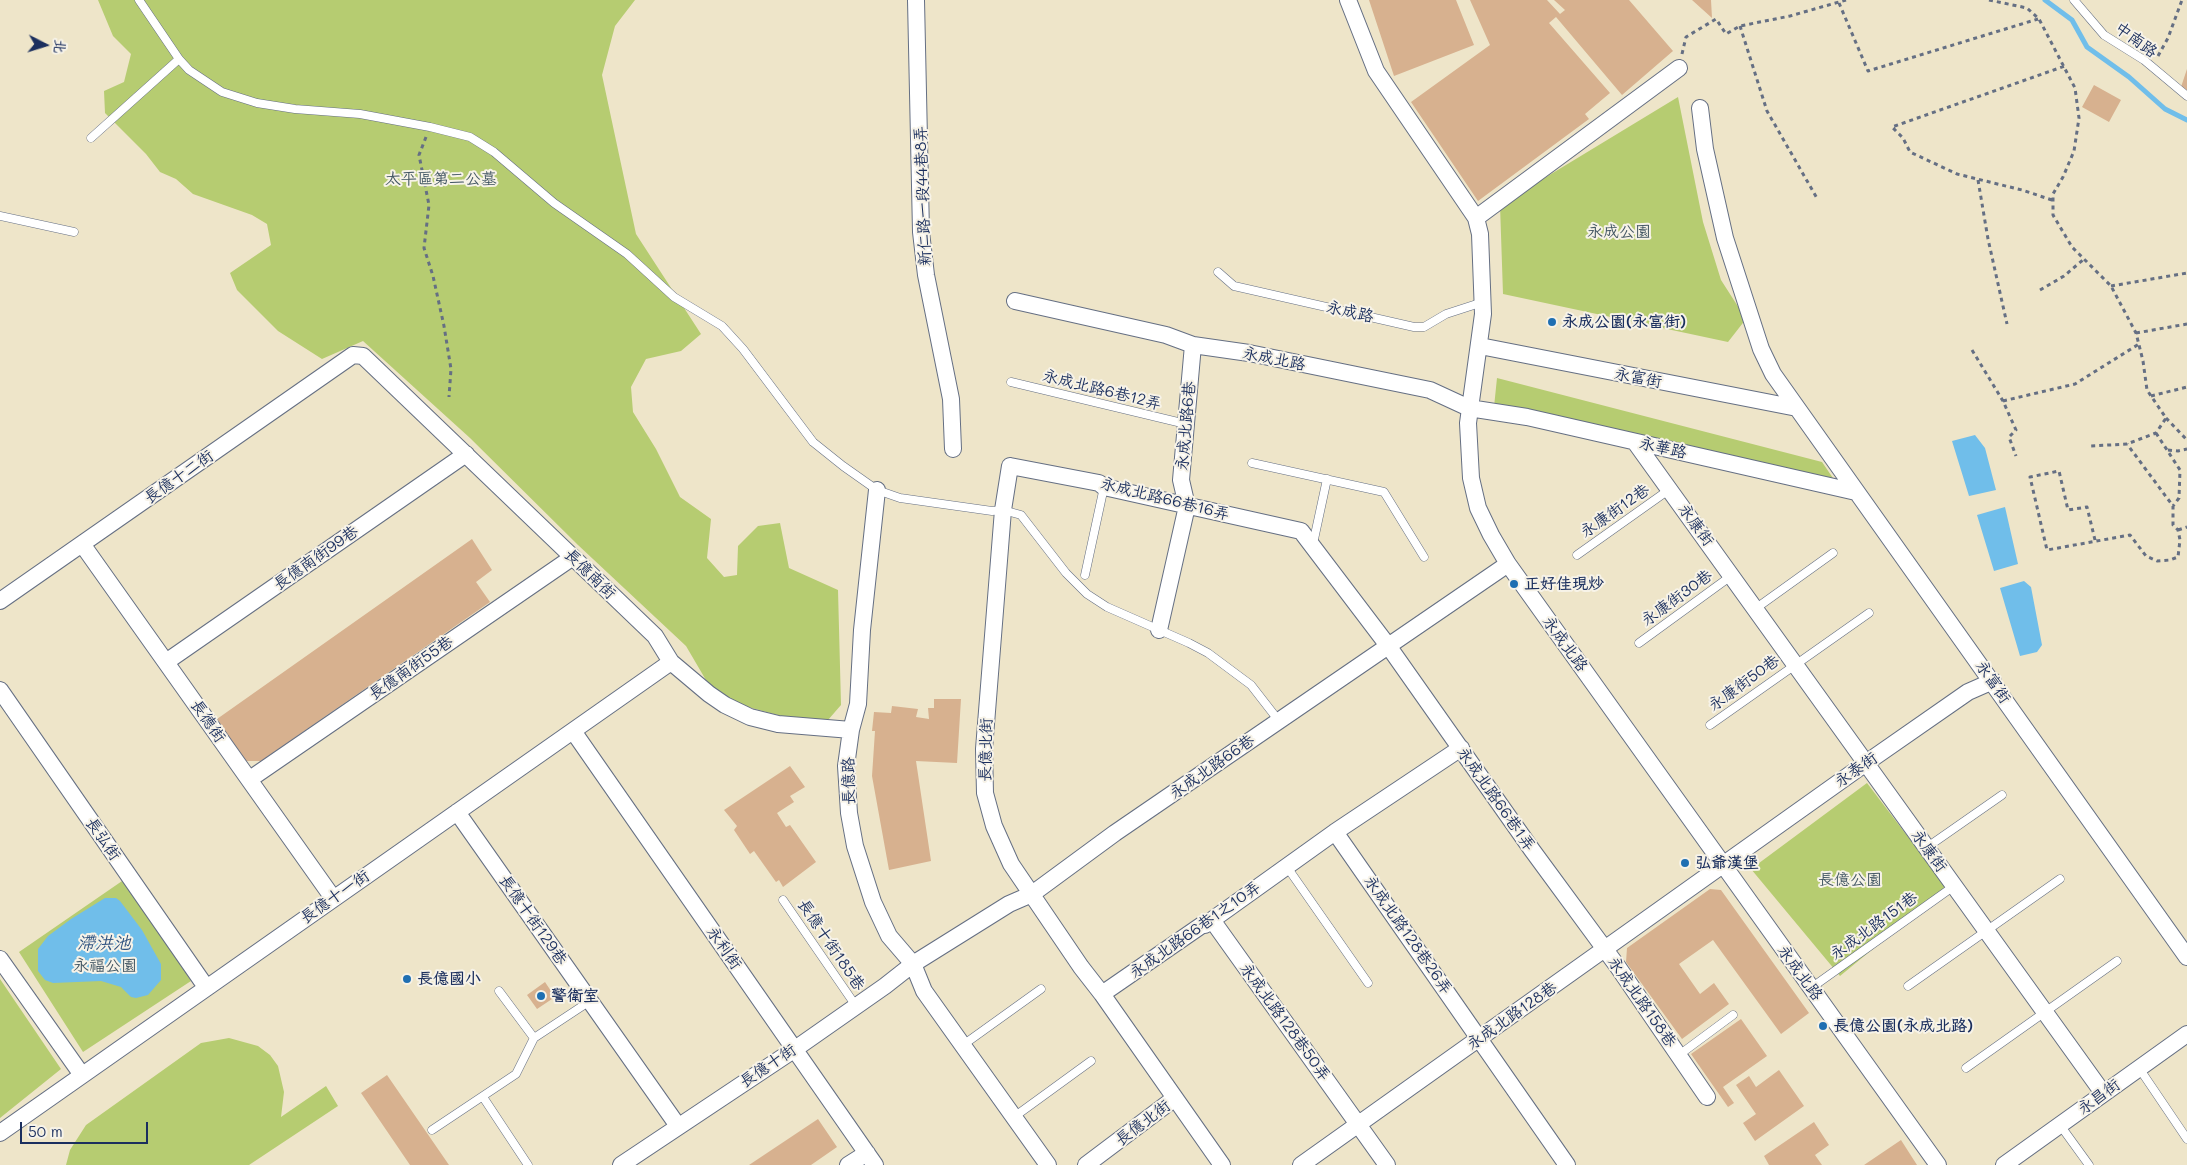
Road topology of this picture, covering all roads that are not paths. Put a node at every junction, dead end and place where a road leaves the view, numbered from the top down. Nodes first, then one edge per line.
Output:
1 (139, 0) edge
2 (916, 0) edge
3 (1348, 0) edge
4 (2074, 0) edge
5 (179, 59) junction
6 (1679, 68) road end
7 (2187, 96) edge
8 (1700, 108) dead end
9 (91, 138) dead end
10 (0, 216) edge
11 (1476, 218) junction
12 (74, 232) dead end
13 (1218, 272) dead end
14 (1015, 301) dead end
15 (1483, 302) junction
16 (1193, 345) junction
17 (1480, 346) junction
18 (358, 355) joint
19 (1011, 382) dead end
20 (1469, 408) junction
21 (1797, 408) junction
22 (1186, 424) junction
23 (1635, 442) junction
24 (953, 449) dead end
25 (466, 454) junction
26 (1252, 463) dead end
27 (1010, 466) joint
28 (1327, 479) junction
29 (1104, 487) junction
30 (1670, 489) junction
31 (877, 490) junction
32 (1856, 492) junction
33 (1187, 506) junction
34 (1004, 510) junction
35 (82, 544) junction
36 (1312, 546) junction
37 (1833, 553) dead end
38 (1577, 555) dead end
39 (573, 557) junction
40 (1424, 557) dead end
41 (1508, 564) junction
42 (1085, 575) dead end
43 (1731, 576) junction
44 (0, 601) edge
45 (1756, 609) junction
46 (1869, 613) dead end
47 (1159, 630) junction
48 (1639, 643) dead end
49 (1389, 647) junction
50 (166, 662) junction
51 (671, 662) junction
52 (1795, 663) junction
53 (1993, 681) junction
54 (0, 690) edge
55 (1279, 720) junction
56 (1710, 725) dead end
57 (851, 730) junction
58 (573, 731) junction
59 (1461, 748) junction
60 (1866, 763) junction
61 (250, 780) junction
62 (2002, 795) dead end
63 (456, 812) junction
64 (1335, 832) junction
65 (1926, 848) junction
66 (1723, 866) junction
67 (1287, 867) junction
68 (2060, 879) dead end
69 (1954, 886) junction
70 (1032, 894) junction
71 (333, 898) junction
72 (783, 900) dead end
73 (1212, 920) junction
74 (1986, 931) junction
75 (1606, 950) junction
76 (2187, 957) edge
77 (0, 959) edge
78 (2117, 961) dead end
79 (913, 964) junction
80 (1368, 983) dead end
81 (1908, 986) dead end
82 (206, 987) junction
83 (1811, 988) junction
84 (1041, 989) dead end
85 (499, 991) dead end
86 (1102, 994) junction
87 (590, 1000) junction
88 (856, 1006) junction
89 (2044, 1012) junction
90 (1733, 1015) dead end
91 (2187, 1034) edge
92 (534, 1038) junction
93 (1480, 1038) junction
94 (963, 1044) junction
95 (795, 1049) junction
96 (1679, 1055) junction
97 (1091, 1061) dead end
98 (1966, 1068) dead end
99 (2139, 1068) junction
100 (82, 1075) junction
101 (2103, 1093) junction
102 (483, 1097) junction
103 (1175, 1098) junction
104 (1707, 1098) dead end
105 (1014, 1117) junction
106 (1358, 1125) junction
107 (2060, 1125) junction
108 (678, 1126) junction
109 (432, 1130) dead end
110 (0, 1133) edge
111 (2187, 1139) edge
112 (871, 1159) edge
113 (528, 1165) edge
114 (621, 1165) edge
115 (848, 1165) edge
116 (1048, 1165) edge
117 (1086, 1165) edge
118 (1222, 1165) edge
119 (1301, 1165) edge
120 (1387, 1165) edge
121 (1567, 1165) edge
122 (1938, 1165) edge
123 (2004, 1165) edge
124 (2089, 1165) edge

1 - 5 lane
2 - 24 street, 新仁路一段44巷8弄
3 - 11 street
4 - 7 lane, 中南路
5 - 9 lane
5 - 31 lane
6 - 11 street
8 - 21 street, 永富街
10 - 12 lane
11 - 15 street
13 - 15 lane, 永成路
14 - 16 street, 永成北路
15 - 17 street
16 - 20 street, 永成北路
16 - 22 street, 永成北路6巷
17 - 20 street
17 - 21 street, 永富街
18 - 25 street, 長億南街
18 - 35 street, 長億十二街
19 - 22 lane, 永成北路6巷12弄
20 - 23 street, 永華路
20 - 41 street, 永成北路
21 - 32 street, 永富街
22 - 33 street, 永成北路6巷
23 - 30 street, 永康街
23 - 32 street, 永華路
25 - 39 street, 長億南街
25 - 50 street, 長億南街99巷
26 - 28 lane
27 - 29 street, 永成北路66巷16弄
27 - 34 street, 長億北街
28 - 36 lane
28 - 40 lane
29 - 33 street, 永成北路66巷16弄
29 - 42 lane
30 - 38 lane, 永康街12巷
30 - 43 street, 永康街
31 - 34 lane
31 - 57 street, 長億路
32 - 53 street, 永富街
33 - 36 street, 永成北路66巷16弄
33 - 47 street
34 - 47 lane
34 - 70 street, 長億北街
35 - 44 street, 長億十二街
35 - 50 street, 長德街
36 - 49 street, 永成北路66巷16弄
37 - 45 lane
39 - 51 street, 長億南街
39 - 61 street, 長億南街55巷
41 - 49 street, 永成北路66巷
41 - 66 street, 永成北路
43 - 45 street, 永康街
43 - 48 lane, 永康街30巷
45 - 52 street, 永康街
46 - 52 lane, 永康街50巷
47 - 55 lane
49 - 55 street, 永成北路66巷
49 - 59 street, 永成北路66巷1弄
50 - 61 street, 長德街
51 - 57 street, 長億南街
51 - 58 street, 長億十一街
52 - 56 lane, 永康街50巷
52 - 60 street, 永康街
53 - 60 street, 永泰街
53 - 76 street, 永富街
54 - 82 street, 長弘街
55 - 70 street, 永成北路66巷
57 - 79 street, 長億路
58 - 63 street, 長億十一街
58 - 95 street, 永利街
59 - 64 street, 永成北路66巷1之10弄
59 - 75 street, 永成北路66巷1弄
60 - 65 street, 永康街
60 - 66 street, 永泰街
61 - 71 street, 長德街
62 - 65 lane
63 - 71 street, 長億十一街
63 - 87 street, 長億十街129巷
64 - 67 street, 永成北路66巷1之10弄
64 - 93 street, 永成北路128巷26弄
65 - 69 street, 永康街
66 - 75 street, 永成北路128巷
66 - 83 street, 永成北路
67 - 73 street, 永成北路66巷1之10弄
67 - 80 lane
68 - 74 lane
69 - 74 street, 永康街
69 - 83 lane, 永成北路151巷
70 - 79 street, 永成北路66巷
70 - 86 street, 長億北街
71 - 82 street, 長億十一街
72 - 88 lane, 長億十街185巷
73 - 86 street, 永成北路66巷1之10弄
73 - 106 street, 永成北路128巷50弄
74 - 81 lane
74 - 89 street, 永康街
75 - 93 street, 永成北路128巷
75 - 96 street, 永成北路158巷
77 - 100 street
78 - 89 lane
79 - 88 street, 長億十街
79 - 94 street, 長億路
82 - 100 street, 長億十一街
83 - 122 street, 永成北路
84 - 94 lane
85 - 92 lane
86 - 103 street, 長億北街
87 - 92 lane
87 - 108 street, 長億十街129巷
88 - 95 street, 長億十街
89 - 98 lane
89 - 101 street, 永康街
90 - 96 lane, 永成北路158巷
91 - 99 street, 永昌街
92 - 102 lane
93 - 106 street, 永成北路128巷
93 - 121 street, 永成北路128巷26弄
94 - 105 street, 長億路
95 - 108 street, 長億十街
95 - 112 street, 永利街
96 - 104 street, 永成北路158巷
97 - 105 lane
99 - 101 street, 永昌街
99 - 111 lane
100 - 110 street, 長億十一街
101 - 107 street, 永昌街
102 - 109 lane
102 - 113 lane
103 - 117 street, 長億北街
103 - 118 street, 長億北街
105 - 116 street, 長億路
106 - 119 street, 永成北路128巷
106 - 120 street, 永成北路128巷50弄
107 - 123 street, 永昌街
107 - 124 lane, 永昌街
108 - 114 street, 長億十街
112 - 115 street

